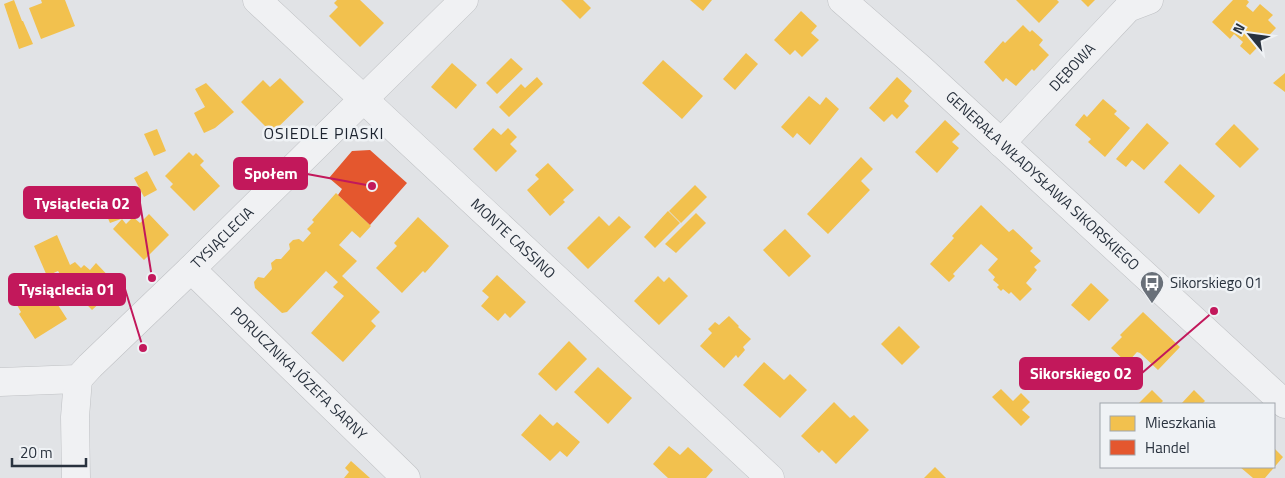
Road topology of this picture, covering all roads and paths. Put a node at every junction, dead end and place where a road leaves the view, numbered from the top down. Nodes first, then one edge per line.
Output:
1 (257, 0) edge
2 (464, 0) edge
3 (843, 0) edge
4 (1149, 0) edge
5 (364, 100) junction
6 (1001, 143) junction
7 (191, 270) junction
8 (78, 379) junction
9 (0, 382) edge
10 (1285, 404) edge
11 (76, 478) edge
12 (406, 478) edge
13 (770, 478) edge

1 - 5 street, MONTE CASSINO
2 - 5 street, TYSIĄCLECIA
3 - 6 street, GENERAŁA WŁADYSŁAWA SIKORSKIEGO
4 - 6 street, DĘBOWA
5 - 7 street, TYSIĄCLECIA
5 - 13 street, MONTE CASSINO
6 - 10 street, GENERAŁA WŁADYSŁAWA SIKORSKIEGO
7 - 8 street, TYSIĄCLECIA
7 - 12 street, PORUCZNIKA JÓZEFA SARNY
8 - 9 street
8 - 11 street

